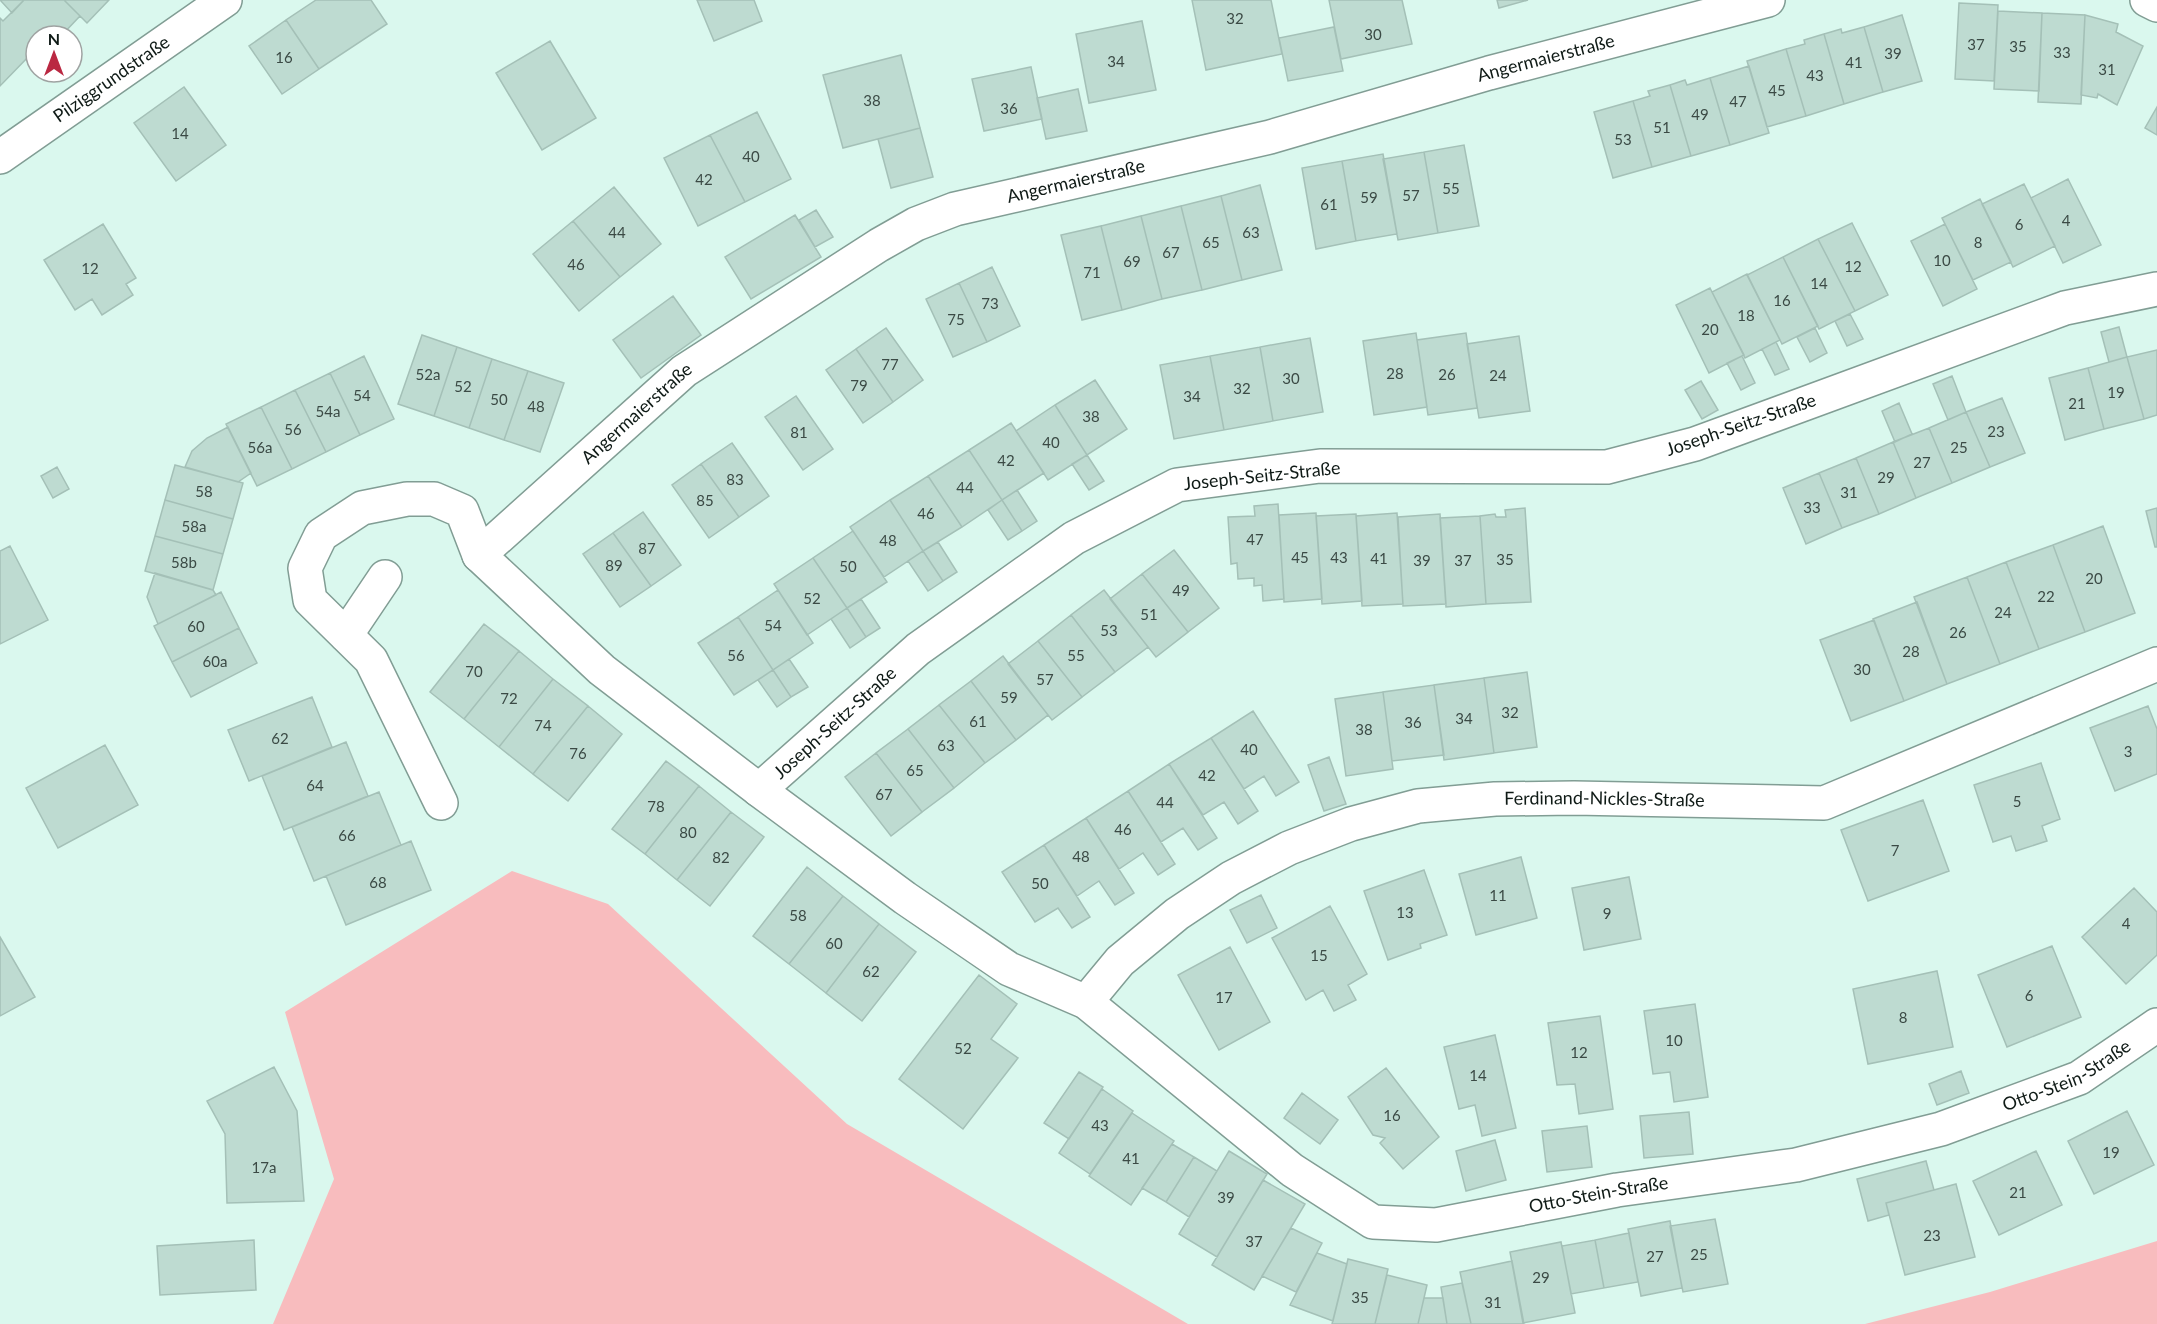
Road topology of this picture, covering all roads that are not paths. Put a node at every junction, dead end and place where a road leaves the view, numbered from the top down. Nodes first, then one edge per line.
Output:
1 (225, 0) edge
2 (1768, 0) edge
3 (2147, 0) edge
4 (2157, 5) edge
5 (0, 157) edge
6 (2157, 289) edge
7 (479, 555) junction
8 (385, 577) dead end
9 (346, 635) junction
10 (2157, 664) edge
11 (759, 790) junction
12 (441, 803) dead end
13 (1086, 1002) junction
14 (2157, 1025) edge

1 - 5 street, Pilziggrundstraße
2 - 7 street, Angermaierstraße
3 - 4 street
6 - 11 street, Joseph-Seitz-Straße
7 - 9 street
7 - 11 street
8 - 9 street
9 - 12 street
10 - 13 street, Ferdinand-Nickles-Straße
11 - 13 street, Joseph-Seitz-Straße
13 - 14 street, Otto-Stein-Straße

